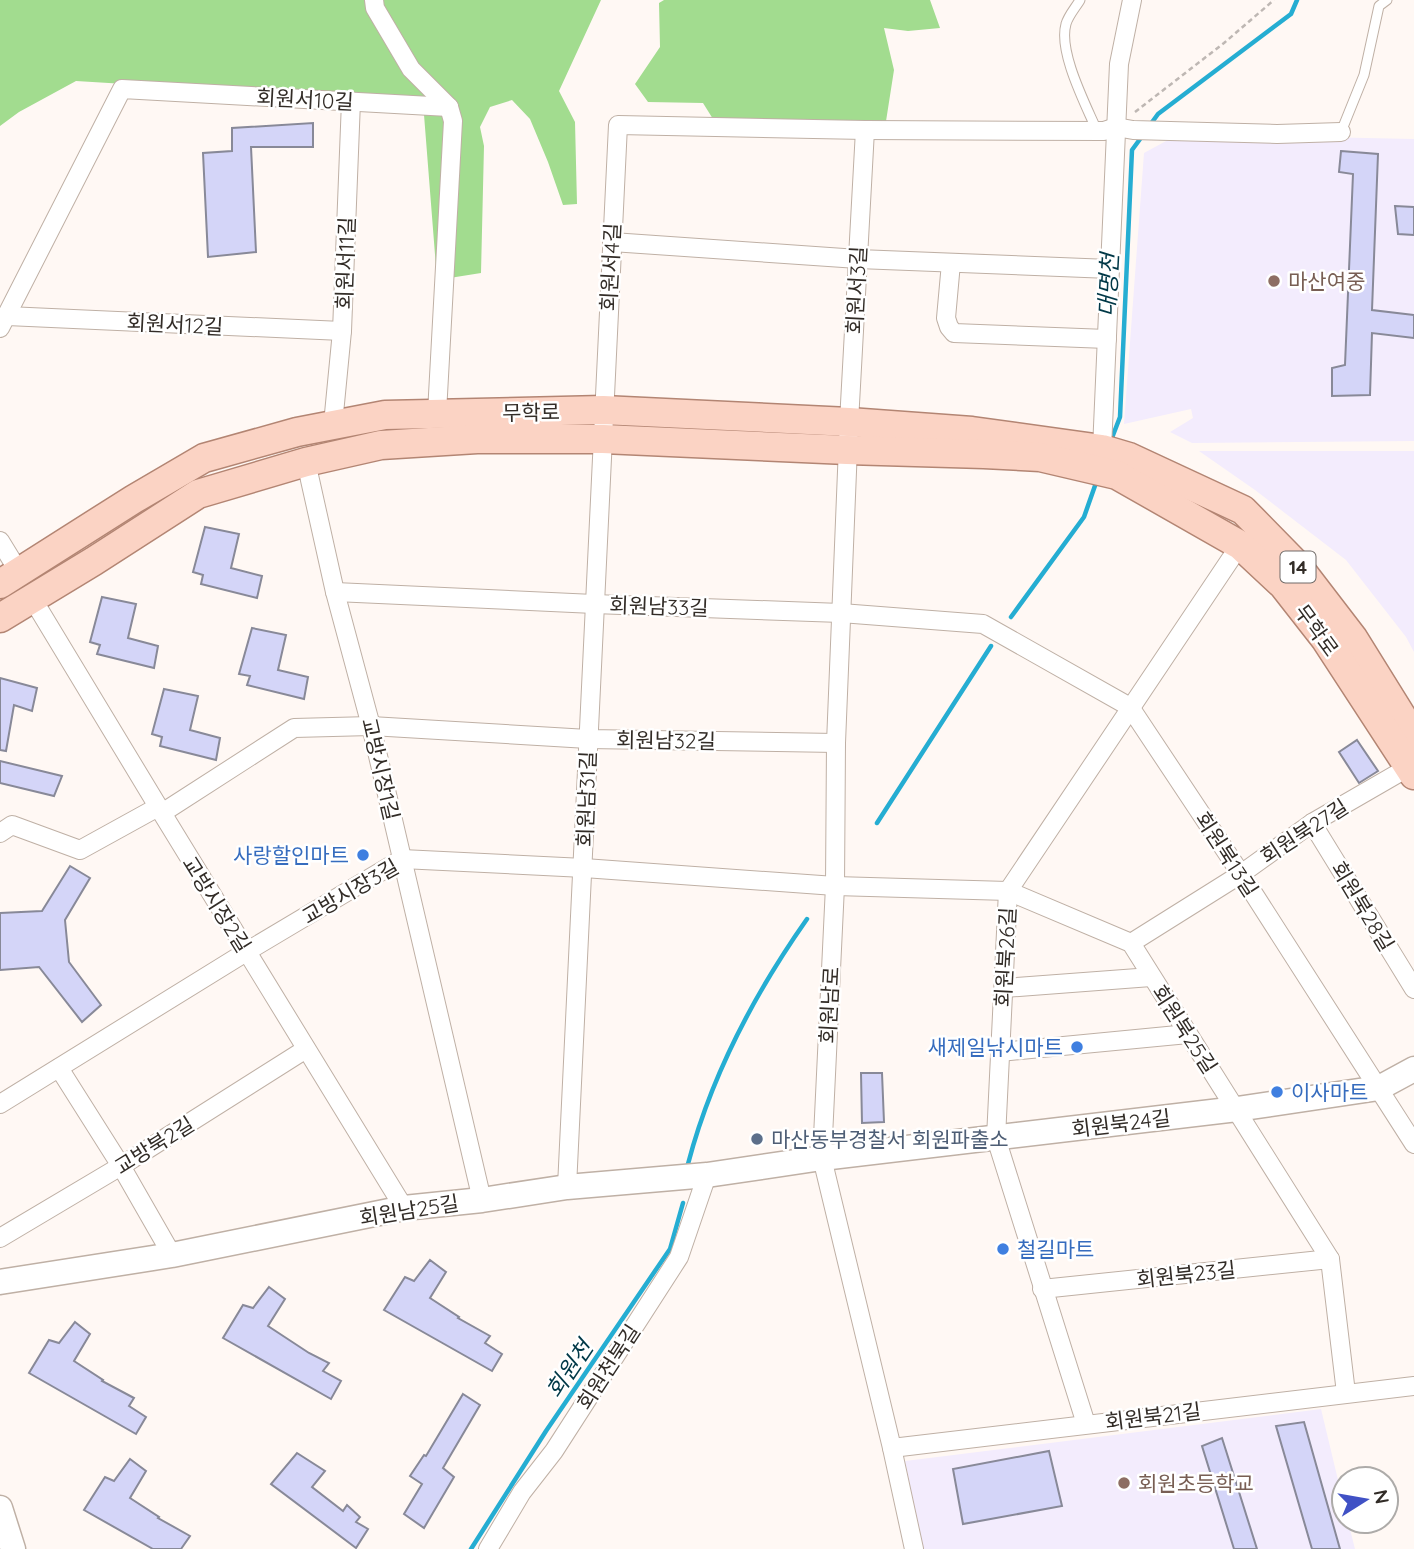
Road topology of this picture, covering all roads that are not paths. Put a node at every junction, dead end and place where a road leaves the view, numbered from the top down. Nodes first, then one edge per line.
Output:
1 (374, 0) edge
2 (1080, 0) edge
3 (1132, 0) edge
4 (1387, 0) edge
5 (351, 101) junction
6 (449, 107) junction
7 (1124, 129) junction
8 (865, 130) junction
9 (1097, 131) junction
10 (1341, 132) joint
11 (612, 242) junction
12 (858, 259) junction
13 (951, 262) junction
14 (1110, 269) junction
15 (4, 322) edge
16 (342, 331) junction
17 (1107, 339) junction
18 (603, 410) junction
19 (437, 413) junction
20 (849, 422) junction
21 (333, 424) junction
22 (603, 439) junction
23 (848, 450) junction
24 (306, 461) junction
25 (1111, 462) junction
26 (0, 541) edge
27 (1240, 545) junction
28 (9, 578) edge
29 (335, 592) junction
30 (32, 598) junction
31 (594, 604) junction
32 (841, 613) junction
33 (0, 618) edge
34 (983, 624) joint
35 (1130, 707) junction
36 (371, 726) junction
37 (1414, 736) edge
38 (588, 739) junction
39 (836, 743) junction
40 (1411, 771) edge
41 (160, 810) junction
42 (1312, 823) junction
43 (0, 833) edge
44 (402, 859) junction
45 (584, 868) junction
46 (1241, 874) junction
47 (835, 886) junction
48 (1008, 891) junction
49 (1131, 943) junction
50 (246, 952) junction
51 (1151, 977) junction
52 (1004, 988) junction
53 (1414, 989) edge
54 (1188, 1034) junction
55 (306, 1049) junction
56 (1000, 1052) junction
57 (60, 1068) junction
58 (1414, 1069) edge
59 (1379, 1088) junction
60 (0, 1104) edge
61 (1237, 1109) junction
62 (996, 1138) junction
63 (1414, 1144) edge
64 (822, 1158) junction
65 (121, 1166) junction
66 (707, 1175) junction
67 (567, 1187) junction
68 (482, 1200) junction
69 (404, 1208) junction
70 (0, 1238) edge
71 (172, 1255) junction
72 (1330, 1259) junction
73 (0, 1282) edge
74 (1042, 1289) junction
75 (1414, 1386) edge
76 (1346, 1393) junction
77 (1086, 1424) junction
78 (892, 1448) junction
79 (0, 1508) edge
80 (13, 1549) edge
81 (488, 1549) edge
82 (914, 1549) edge

1 - 6 street
2 - 9 lane
3 - 7 street
4 - 10 lane
5 - 6 street, 회원서10길
5 - 15 street, 회원서10길
5 - 16 street, 회원서11길
6 - 19 street
7 - 9 street
7 - 10 street
7 - 14 street
8 - 9 street
8 - 11 street, 회원서4길
8 - 12 street, 회원서3길
11 - 12 street
11 - 18 street, 회원서4길
12 - 13 street
12 - 20 street, 회원서3길
13 - 14 street
13 - 17 street
14 - 17 street
15 - 16 street, 회원서12길
16 - 21 street, 회원서11길
17 - 25 street
18 - 19 main road, 무학로
18 - 20 main road, 무학로
18 - 22 street, 회원남31길
19 - 21 main road, 무학로
20 - 23 street, 회원서3길
20 - 25 main road, 무학로
21 - 28 main road, 무학로
22 - 23 main road, 무학로
22 - 24 main road, 무학로
22 - 31 street, 회원남31길
23 - 25 main road, 무학로
23 - 32 street, 회원남로
24 - 29 street, 교방시장1길
24 - 30 main road, 무학로
25 - 27 main road, 무학로
25 - 37 main road, 무학로 / 14
26 - 28 street
27 - 35 street, 회원북26길
27 - 40 main road, 무학로
29 - 31 street, 회원남33길
29 - 36 street, 교방시장1길
30 - 33 main road, 무학로
30 - 41 street, 교방시장2길
31 - 32 street, 회원남33길
31 - 38 street, 회원남31길
32 - 34 street, 회원남33길
32 - 39 street, 회원남로
34 - 35 street, 회원북13길
35 - 46 street, 회원북13길
35 - 48 street, 회원북26길
36 - 38 street, 회원남32길
36 - 41 street, 회원남32길
36 - 44 street, 교방시장1길
38 - 39 street, 회원남32길
38 - 45 street, 회원남31길
39 - 47 street, 회원남로
40 - 42 street, 회원북27길
41 - 43 street, 회원남32길
41 - 50 street, 교방시장2길
42 - 46 street, 회원북27길
42 - 53 street, 회원북28길
44 - 45 street, 교방시장3길
44 - 50 street, 교방시장3길
44 - 68 street, 교방시장1길
45 - 47 street, 교방시장3길
45 - 67 street, 회원남31길
46 - 49 street, 회원북27길
46 - 59 street, 회원북13길
47 - 48 street
47 - 64 street, 회원남로
48 - 49 street
48 - 52 street, 회원북26길
49 - 51 street, 회원북25길
50 - 55 street, 교방시장2길
50 - 57 street, 교방시장3길
51 - 52 street
51 - 54 street, 회원북25길
52 - 56 street, 회원북26길
54 - 56 street
54 - 61 street, 회원북25길
55 - 65 street, 교방북2길
55 - 69 street, 교방시장2길
56 - 62 street, 회원북26길
57 - 60 street, 교방시장3길
57 - 65 street
58 - 59 main road, 회원북24길
59 - 61 main road, 회원북24길
59 - 63 street, 회원북13길
61 - 62 main road, 회원북24길
61 - 72 street, 회원북25길
62 - 64 main road, 회원북24길
62 - 74 street, 회원북26길
64 - 66 main road, 회원남25길
64 - 78 street, 회원남로
65 - 70 street, 교방북2길
65 - 71 street
66 - 67 main road, 회원남25길
66 - 81 street, 회원천북길
67 - 68 main road, 회원남25길
68 - 69 main road, 회원남25길
69 - 71 main road, 회원남25길
71 - 73 main road, 회원남25길
72 - 74 street, 회원북23길
72 - 76 street, 회원북25길
74 - 77 street, 회원북26길
75 - 76 street, 회원북21길
76 - 77 street, 회원북21길
77 - 78 street, 회원북21길
78 - 82 street, 회원남로
79 - 80 main road

